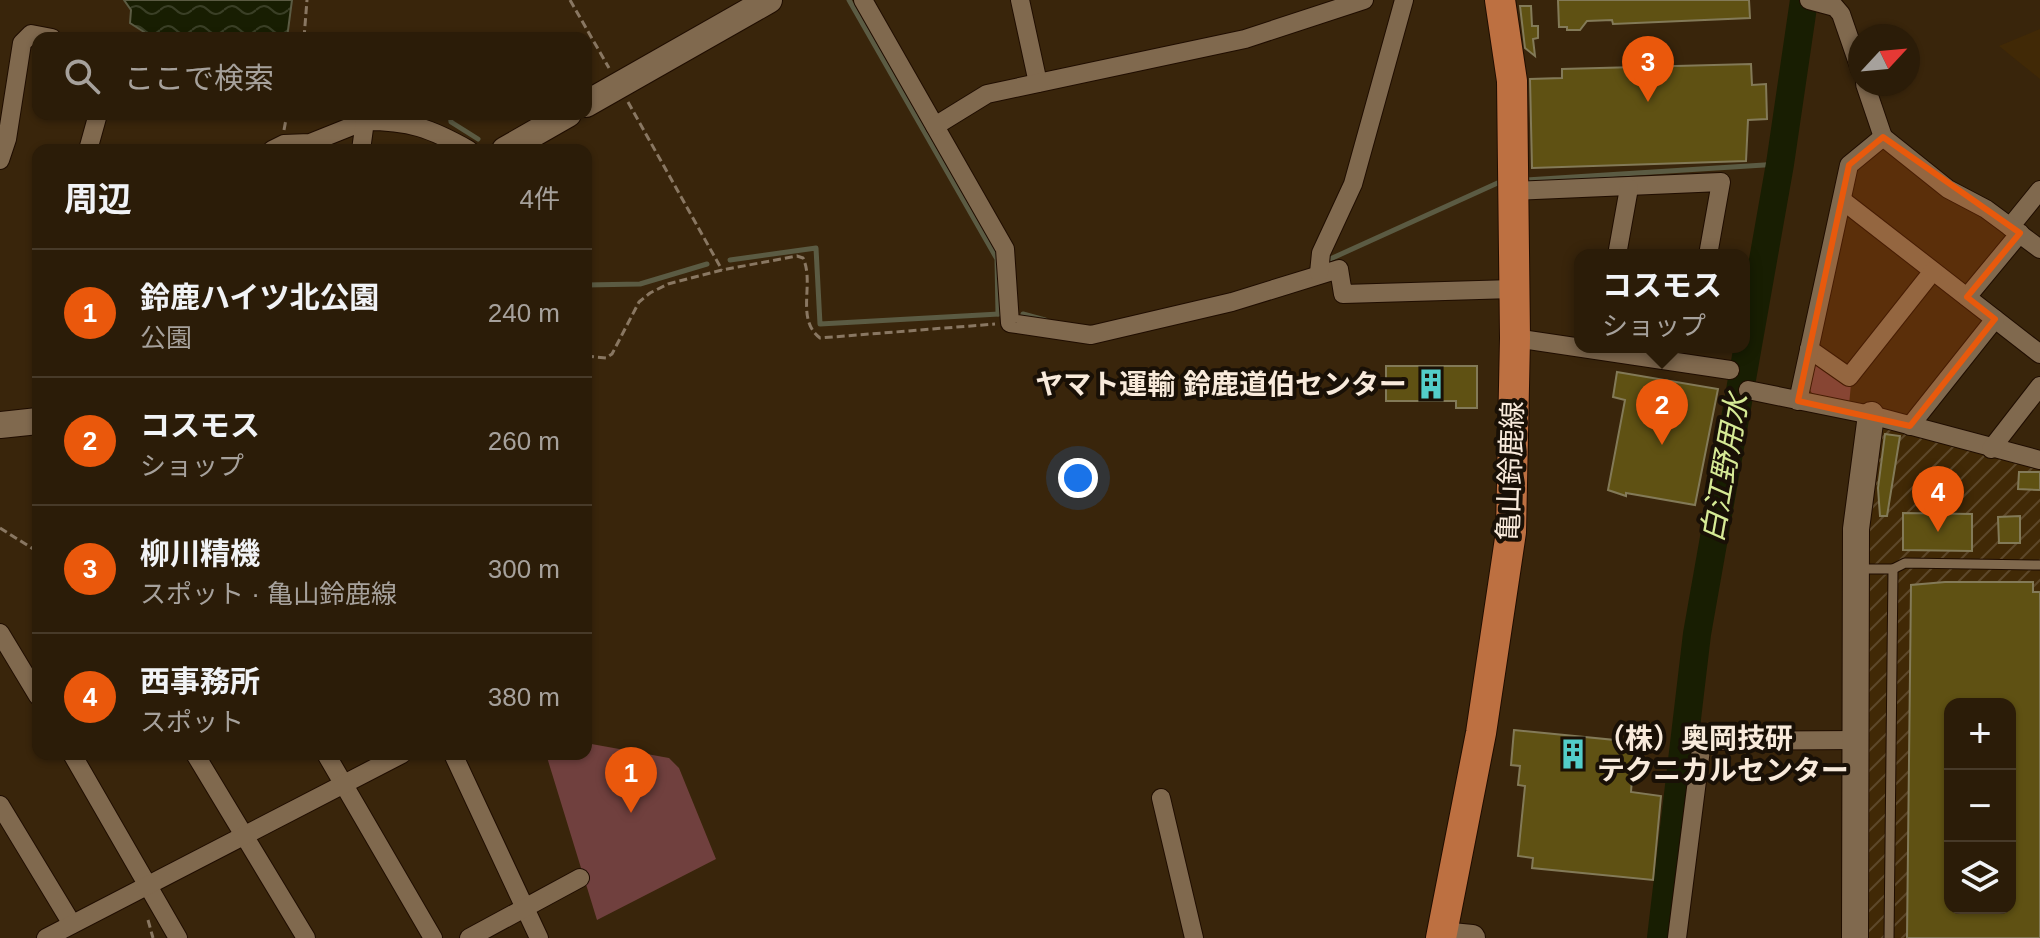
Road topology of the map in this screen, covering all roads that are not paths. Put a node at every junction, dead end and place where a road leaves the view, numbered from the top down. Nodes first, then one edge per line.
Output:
1 (769, 0) edge
2 (863, 0) edge
3 (1020, 0) edge
4 (1364, 0) edge
5 (1404, 0) edge
6 (1500, 0) edge
7 (1810, 0) edge
8 (32, 34) edge
9 (1848, 34) edge
10 (1038, 83) junction
11 (1869, 96) edge
12 (592, 101) edge
13 (96, 120) edge
14 (558, 120) edge
15 (365, 121) junction
16 (935, 126) junction
17 (1883, 137) junction
18 (90, 144) edge
19 (284, 144) edge
20 (362, 144) edge
21 (458, 144) edge
22 (516, 144) edge
23 (0, 160) edge
24 (1629, 188) junction
25 (2040, 190) edge
26 (1513, 191) junction
27 (1842, 200) junction
28 (2015, 230) junction
29 (1618, 249) edge
30 (1709, 249) edge
31 (2040, 249) edge
32 (1933, 271) junction
33 (1319, 273) junction
34 (1513, 289) junction
35 (1967, 297) junction
36 (1995, 319) junction
37 (1515, 338) junction
38 (1574, 346) edge
39 (1809, 349) junction
40 (1652, 353) edge
41 (2040, 354) edge
42 (1690, 356) edge
43 (1730, 370) dead end
44 (2040, 386) edge
45 (1748, 390) dead end
46 (1798, 401) junction
47 (1871, 415) junction
48 (32, 422) edge
49 (0, 425) edge
50 (1910, 426) junction
51 (1991, 449) junction
52 (2040, 460) edge
53 (2040, 565) edge
54 (1856, 569) junction
55 (1893, 569) junction
56 (0, 633) edge
57 (7, 662) edge
58 (32, 689) edge
59 (1857, 740) junction
60 (75, 760) edge
61 (199, 760) edge
62 (330, 760) edge
63 (390, 760) edge
64 (456, 760) edge
65 (344, 784) junction
66 (1161, 798) dead end
67 (0, 805) edge
68 (244, 835) junction
69 (580, 878) dead end
70 (148, 886) junction
71 (524, 909) junction
72 (72, 924) junction
73 (1443, 937) edge
74 (46, 938) edge
75 (178, 938) edge
76 (306, 938) edge
77 (433, 938) edge
78 (469, 938) edge
79 (539, 938) edge
80 (1194, 938) edge
81 (1472, 938) edge
82 (1677, 938) edge
83 (1855, 938) edge
84 (1889, 938) edge

1 - 12 street
2 - 16 street
3 - 10 street
4 - 10 street
5 - 33 street
6 - 26 main road, 亀山鈴鹿線
7 - 9 street
8 - 23 street
10 - 16 street
11 - 17 street
13 - 18 street
14 - 22 street
15 - 19 street
15 - 20 street
15 - 21 street
16 - 33 street
17 - 27 street
17 - 28 street
24 - 26 street
24 - 29 street
24 - 30 street
25 - 28 street
26 - 34 main road, 亀山鈴鹿線
27 - 32 street
27 - 39 street
28 - 31 street
28 - 35 street
32 - 35 street
32 - 39 street
33 - 34 street
34 - 37 main road, 亀山鈴鹿線
35 - 36 street
36 - 41 street
36 - 50 street
37 - 38 street
37 - 73 main road, 亀山鈴鹿線
39 - 46 street
40 - 42 street
42 - 43 street
44 - 51 street
45 - 46 street
46 - 47 street
47 - 50 street
47 - 54 street
48 - 49 street
50 - 51 street
51 - 52 street
53 - 55 lane
54 - 55 lane
54 - 59 street
55 - 84 lane
56 - 57 street
57 - 58 street
59 - 82 street
59 - 83 street
60 - 70 street
61 - 68 street
62 - 65 street
63 - 65 street
64 - 71 street
65 - 68 street
65 - 77 street
66 - 80 street
67 - 72 street
68 - 70 street
68 - 76 street
69 - 71 street
70 - 72 street
70 - 75 street
71 - 78 street
71 - 79 street
72 - 74 street
73 - 81 street

